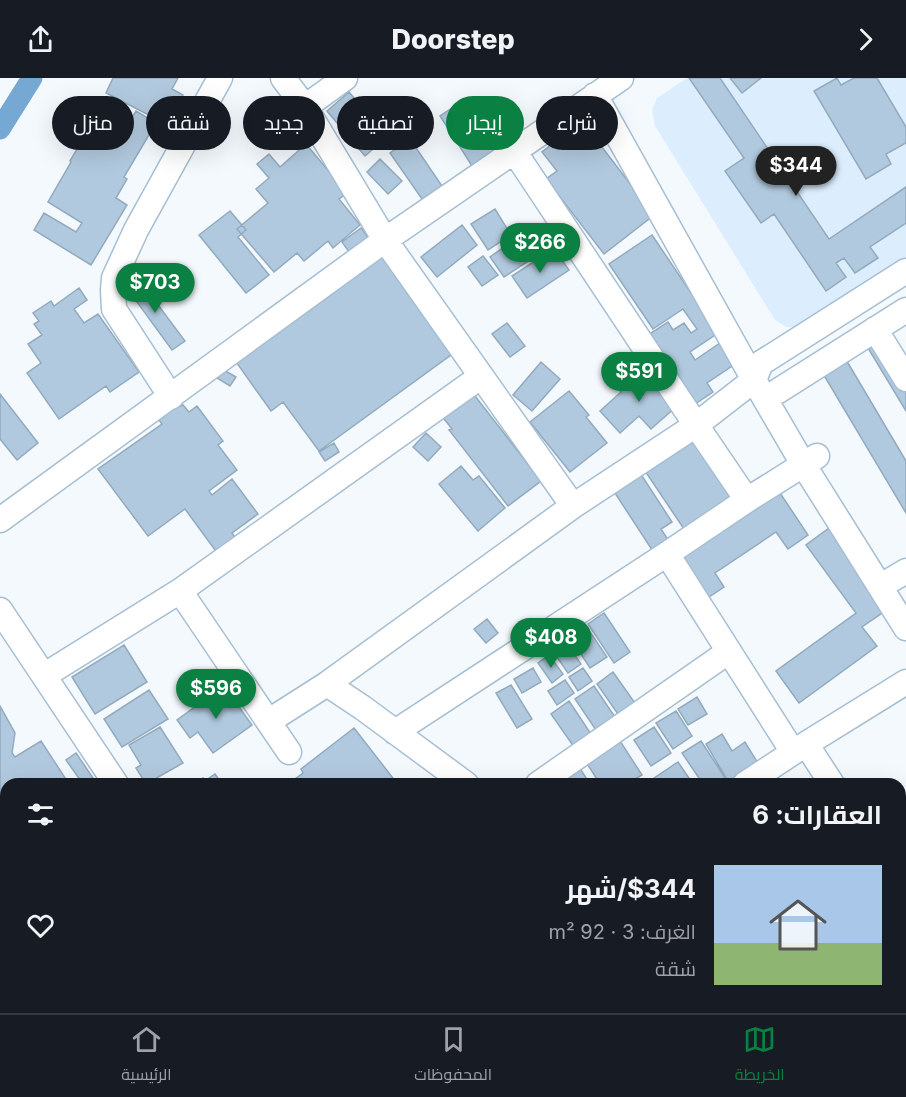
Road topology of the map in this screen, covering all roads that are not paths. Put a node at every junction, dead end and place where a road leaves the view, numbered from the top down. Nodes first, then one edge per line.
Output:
1 (220, 78) edge
2 (283, 78) edge
3 (345, 78) edge
4 (608, 87) edge
5 (297, 96) edge
6 (320, 96) edge
7 (325, 140) edge
8 (514, 151) junction
9 (386, 240) junction
10 (906, 271) edge
11 (906, 310) edge
12 (875, 329) junction
13 (757, 372) junction
14 (480, 376) junction
15 (906, 380) edge
16 (778, 392) junction
17 (171, 397) junction
18 (696, 425) junction
19 (810, 460) junction
20 (747, 500) junction
21 (573, 506) junction
22 (0, 520) edge
23 (667, 554) junction
24 (899, 575) edge
25 (180, 591) junction
26 (906, 603) edge
27 (0, 610) edge
28 (906, 628) edge
29 (728, 652) junction
30 (45, 675) junction
31 (906, 682) edge
32 (327, 684) junction
33 (269, 721) junction
34 (395, 732) junction
35 (799, 748) junction
36 (289, 752) dead end
37 (112, 778) edge
38 (456, 778) edge
39 (547, 778) edge
40 (754, 778) edge
41 (826, 778) edge

1 - 17 street
2 - 5 street
3 - 6 street
4 - 8 street
4 - 13 street
7 - 9 street
8 - 9 street
8 - 18 street
9 - 14 street
9 - 17 street
10 - 13 street
11 - 12 street
12 - 15 street
12 - 16 street
13 - 16 street
13 - 18 street
13 - 19 street
14 - 21 street
14 - 25 street
16 - 19 street
17 - 22 street
18 - 20 street
18 - 21 street
19 - 20 street
19 - 24 street
19 - 28 street
20 - 23 street
21 - 32 street
23 - 29 street
23 - 34 street
24 - 26 street
25 - 30 street
25 - 33 street
27 - 30 street
29 - 35 street
29 - 39 street
30 - 37 street
31 - 35 street
32 - 33 street
32 - 34 street
33 - 36 street
34 - 38 street
35 - 40 street
35 - 41 street

